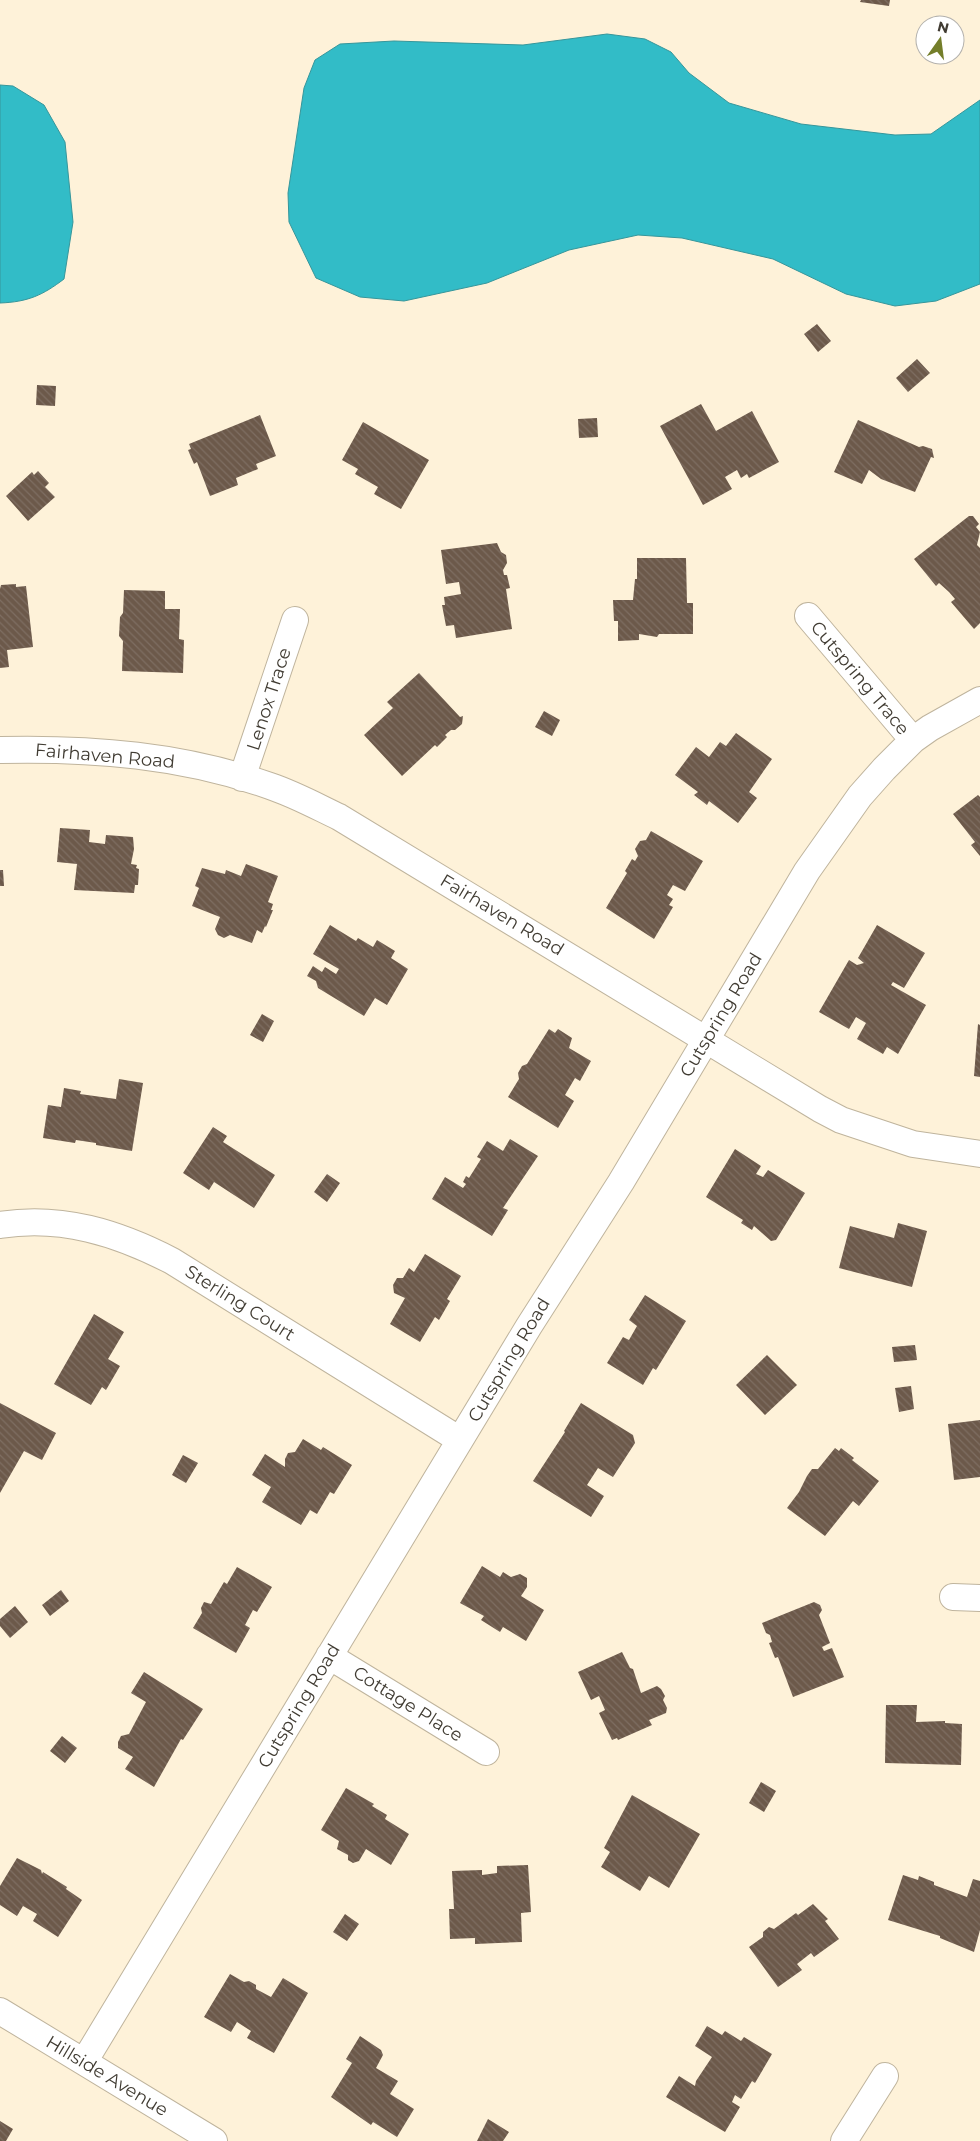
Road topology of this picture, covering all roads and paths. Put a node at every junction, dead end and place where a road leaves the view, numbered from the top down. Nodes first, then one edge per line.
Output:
1 (808, 616) dead end
2 (295, 620) dead end
3 (980, 700) edge
4 (913, 740) junction
5 (0, 750) edge
6 (242, 778) junction
7 (705, 1040) junction
8 (980, 1154) edge
9 (0, 1225) edge
10 (460, 1440) junction
11 (953, 1597) dead end
12 (980, 1598) edge
13 (329, 1656) junction
14 (486, 1752) dead end
15 (0, 2011) edge
16 (84, 2062) junction
17 (885, 2076) dead end
18 (214, 2141) edge
19 (844, 2141) edge

1 - 4 street, Cutspring Trace
2 - 6 street, Lenox Trace
3 - 4 street, Cutspring Road
4 - 7 street, Cutspring Road
5 - 6 street, Fairhaven Road
6 - 7 street, Fairhaven Road
7 - 8 street, Fairhaven Road
7 - 10 street, Cutspring Road
9 - 10 street, Sterling Court
10 - 13 street, Cutspring Road
11 - 12 street
13 - 14 street, Cottage Place
13 - 16 street, Cutspring Road
15 - 16 street, Hillside Avenue
16 - 18 street, Hillside Avenue
17 - 19 street

